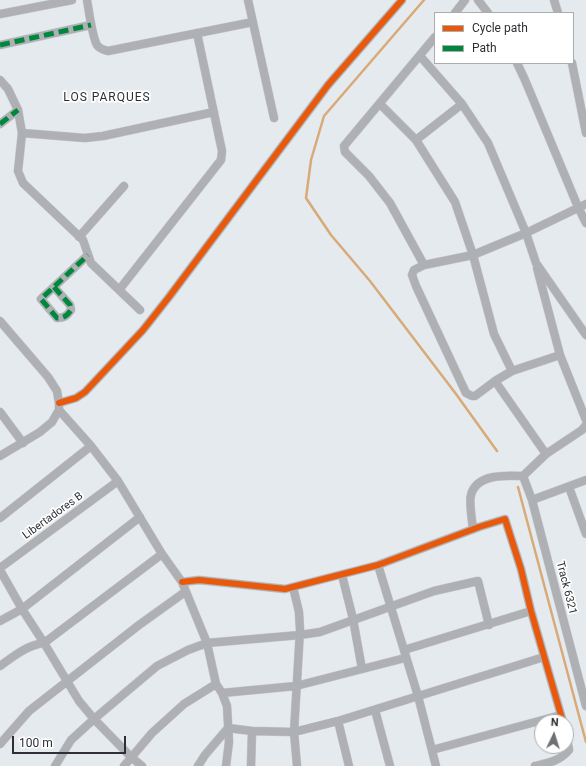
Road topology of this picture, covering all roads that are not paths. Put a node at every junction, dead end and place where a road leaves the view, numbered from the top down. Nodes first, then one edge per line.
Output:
1 (72, 0) edge
2 (87, 0) edge
3 (248, 0) edge
4 (402, 0) edge
5 (465, 0) edge
6 (478, 0) edge
7 (554, 0) edge
8 (456, 12) edge
9 (487, 12) edge
10 (558, 12) edge
11 (0, 14) edge
12 (253, 22) junction
13 (91, 25) junction
14 (198, 33) junction
15 (434, 38) edge
16 (0, 45) edge
17 (420, 56) junction
18 (517, 64) edge
19 (572, 64) edge
20 (0, 80) edge
21 (380, 104) junction
22 (462, 104) junction
23 (18, 110) junction
24 (214, 112) junction
25 (274, 118) dead end
26 (0, 124) edge
27 (22, 133) junction
28 (586, 133) edge
29 (416, 140) junction
30 (124, 186) dead end
31 (586, 204) edge
32 (578, 207) junction
33 (586, 223) edge
34 (526, 233) junction
35 (79, 237) junction
36 (88, 255) junction
37 (473, 255) junction
38 (536, 263) junction
39 (424, 265) junction
40 (54, 287) dead end
41 (119, 290) junction
42 (140, 310) dead end
43 (0, 321) edge
44 (586, 335) edge
45 (560, 355) junction
46 (512, 371) junction
47 (495, 380) junction
48 (59, 406) junction
49 (0, 412) edge
50 (586, 420) edge
51 (585, 430) edge
52 (23, 443) junction
53 (91, 446) junction
54 (546, 454) junction
55 (0, 456) edge
56 (523, 476) junction
57 (586, 480) edge
58 (118, 481) junction
59 (569, 487) junction
60 (532, 500) junction
61 (140, 516) junction
62 (0, 518) edge
63 (473, 529) junction
64 (586, 534) edge
65 (162, 554) junction
66 (378, 565) junction
67 (0, 569) edge
68 (342, 575) junction
69 (182, 582) junction
70 (293, 587) junction
71 (185, 592) junction
72 (391, 606) junction
73 (22, 609) junction
74 (531, 611) junction
75 (353, 619) junction
76 (0, 620) edge
77 (489, 625) junction
78 (300, 635) junction
79 (44, 643) junction
80 (207, 643) junction
81 (405, 654) junction
82 (544, 657) junction
83 (0, 666) edge
84 (362, 669) junction
85 (68, 681) junction
86 (216, 684) junction
87 (296, 686) junction
88 (222, 693) junction
89 (418, 696) junction
90 (586, 706) edge
91 (375, 710) junction
92 (561, 714) edge
93 (94, 719) junction
94 (338, 721) junction
95 (534, 725) edge
96 (228, 728) junction
97 (252, 731) junction
98 (294, 732) junction
99 (0, 744) edge
100 (432, 750) junction
101 (566, 754) edge
102 (132, 757) junction
103 (55, 766) edge
104 (124, 766) edge
105 (142, 766) edge
106 (198, 766) edge
107 (226, 766) edge
108 (251, 766) edge
109 (297, 766) edge
110 (349, 766) edge
111 (390, 766) edge
112 (436, 766) edge
113 (536, 766) edge

1 - 11 street
2 - 13 street
3 - 12 street
4 - 48 street
5 - 8 street
6 - 9 street
7 - 10 street
12 - 14 street
12 - 25 street
13 - 14 street
13 - 16 street
14 - 24 street
15 - 17 street
17 - 21 street
17 - 22 street
18 - 32 street
19 - 28 street
20 - 23 street
21 - 29 street
21 - 39 street
22 - 29 street
22 - 34 street
23 - 26 street
23 - 27 street
24 - 27 street
24 - 41 street
27 - 35 street
29 - 37 street
30 - 35 street
31 - 32 street
32 - 33 street
32 - 34 street
34 - 37 street
34 - 38 street
35 - 36 street
36 - 40 street
36 - 41 street
37 - 39 street
37 - 46 street
38 - 44 street
38 - 45 street
39 - 47 street
41 - 42 street
43 - 48 street
45 - 46 street
45 - 50 street
46 - 47 street
47 - 54 street
48 - 52 street
48 - 53 street
49 - 52 street
51 - 54 street
52 - 55 street
53 - 58 street
53 - 62 street
54 - 56 street
56 - 60 street, Track 6321
56 - 63 street
57 - 59 street
58 - 61 street
58 - 67 street, Libertadores B
59 - 60 street
59 - 64 street
60 - 90 street, Track 6321
61 - 65 street
61 - 73 street
63 - 66 street
63 - 74 street
65 - 69 street
65 - 79 street
66 - 68 street
66 - 72 street
67 - 73 street
68 - 70 street
68 - 75 street
69 - 70 street
69 - 71 street
70 - 78 street
71 - 80 street
71 - 85 street
72 - 75 street
72 - 77 street
72 - 81 street
73 - 76 street
73 - 79 street
74 - 77 street
74 - 82 street
75 - 78 street
75 - 84 street
77 - 81 street
78 - 80 street
78 - 87 street
79 - 83 street
79 - 85 street
80 - 86 street
80 - 93 street
81 - 84 street
81 - 89 street
82 - 89 street
82 - 92 street
84 - 87 street
85 - 93 street
85 - 99 street
86 - 88 street
86 - 102 street
87 - 88 street
87 - 98 street
88 - 96 street
89 - 91 street
89 - 100 street
91 - 94 street
91 - 111 street
93 - 102 street
93 - 103 street
94 - 98 street
94 - 110 street
95 - 100 street
96 - 97 street
96 - 106 street
96 - 107 street
97 - 98 street
97 - 108 street
98 - 109 street
100 - 112 street
101 - 113 street
102 - 104 street
102 - 105 street

